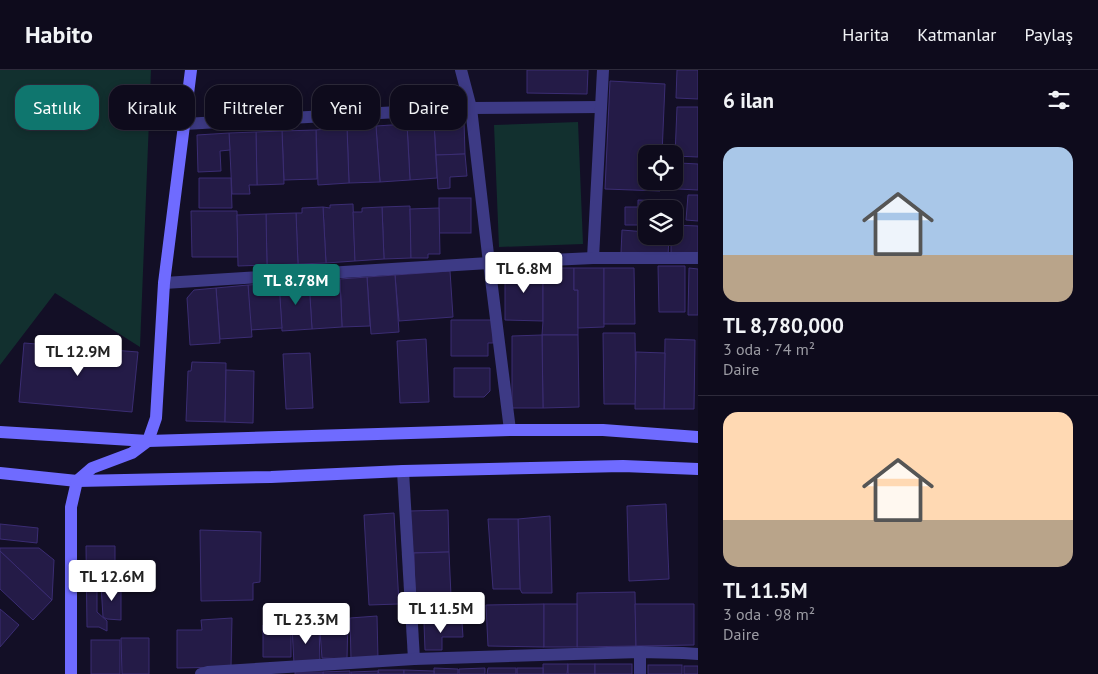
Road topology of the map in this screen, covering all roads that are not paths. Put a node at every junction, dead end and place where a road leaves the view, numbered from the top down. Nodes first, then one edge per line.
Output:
1 (191, 70) edge
2 (461, 70) edge
3 (603, 70) edge
4 (189, 85) edge
5 (601, 107) junction
6 (471, 108) junction
7 (195, 123) edge
8 (183, 130) edge
9 (593, 258) junction
10 (698, 258) edge
11 (489, 262) junction
12 (164, 283) junction
13 (510, 430) junction
14 (0, 432) edge
15 (698, 437) edge
16 (148, 441) junction
17 (698, 469) edge
18 (403, 471) junction
19 (0, 473) edge
20 (77, 480) junction
21 (640, 652) junction
22 (698, 654) edge
23 (414, 659) junction
24 (206, 673) edge
25 (71, 674) edge
26 (640, 674) edge

1 - 4 street
2 - 6 street
3 - 5 street
5 - 6 street
5 - 9 street
6 - 7 street
6 - 11 street
8 - 12 street
9 - 10 street
9 - 11 street
11 - 12 street
11 - 13 street
12 - 16 street
13 - 15 street
13 - 16 street
14 - 16 street
16 - 20 street
17 - 18 street
18 - 20 street
18 - 23 street
19 - 20 street
20 - 25 street
21 - 22 street
21 - 23 street
21 - 26 street
23 - 24 street

